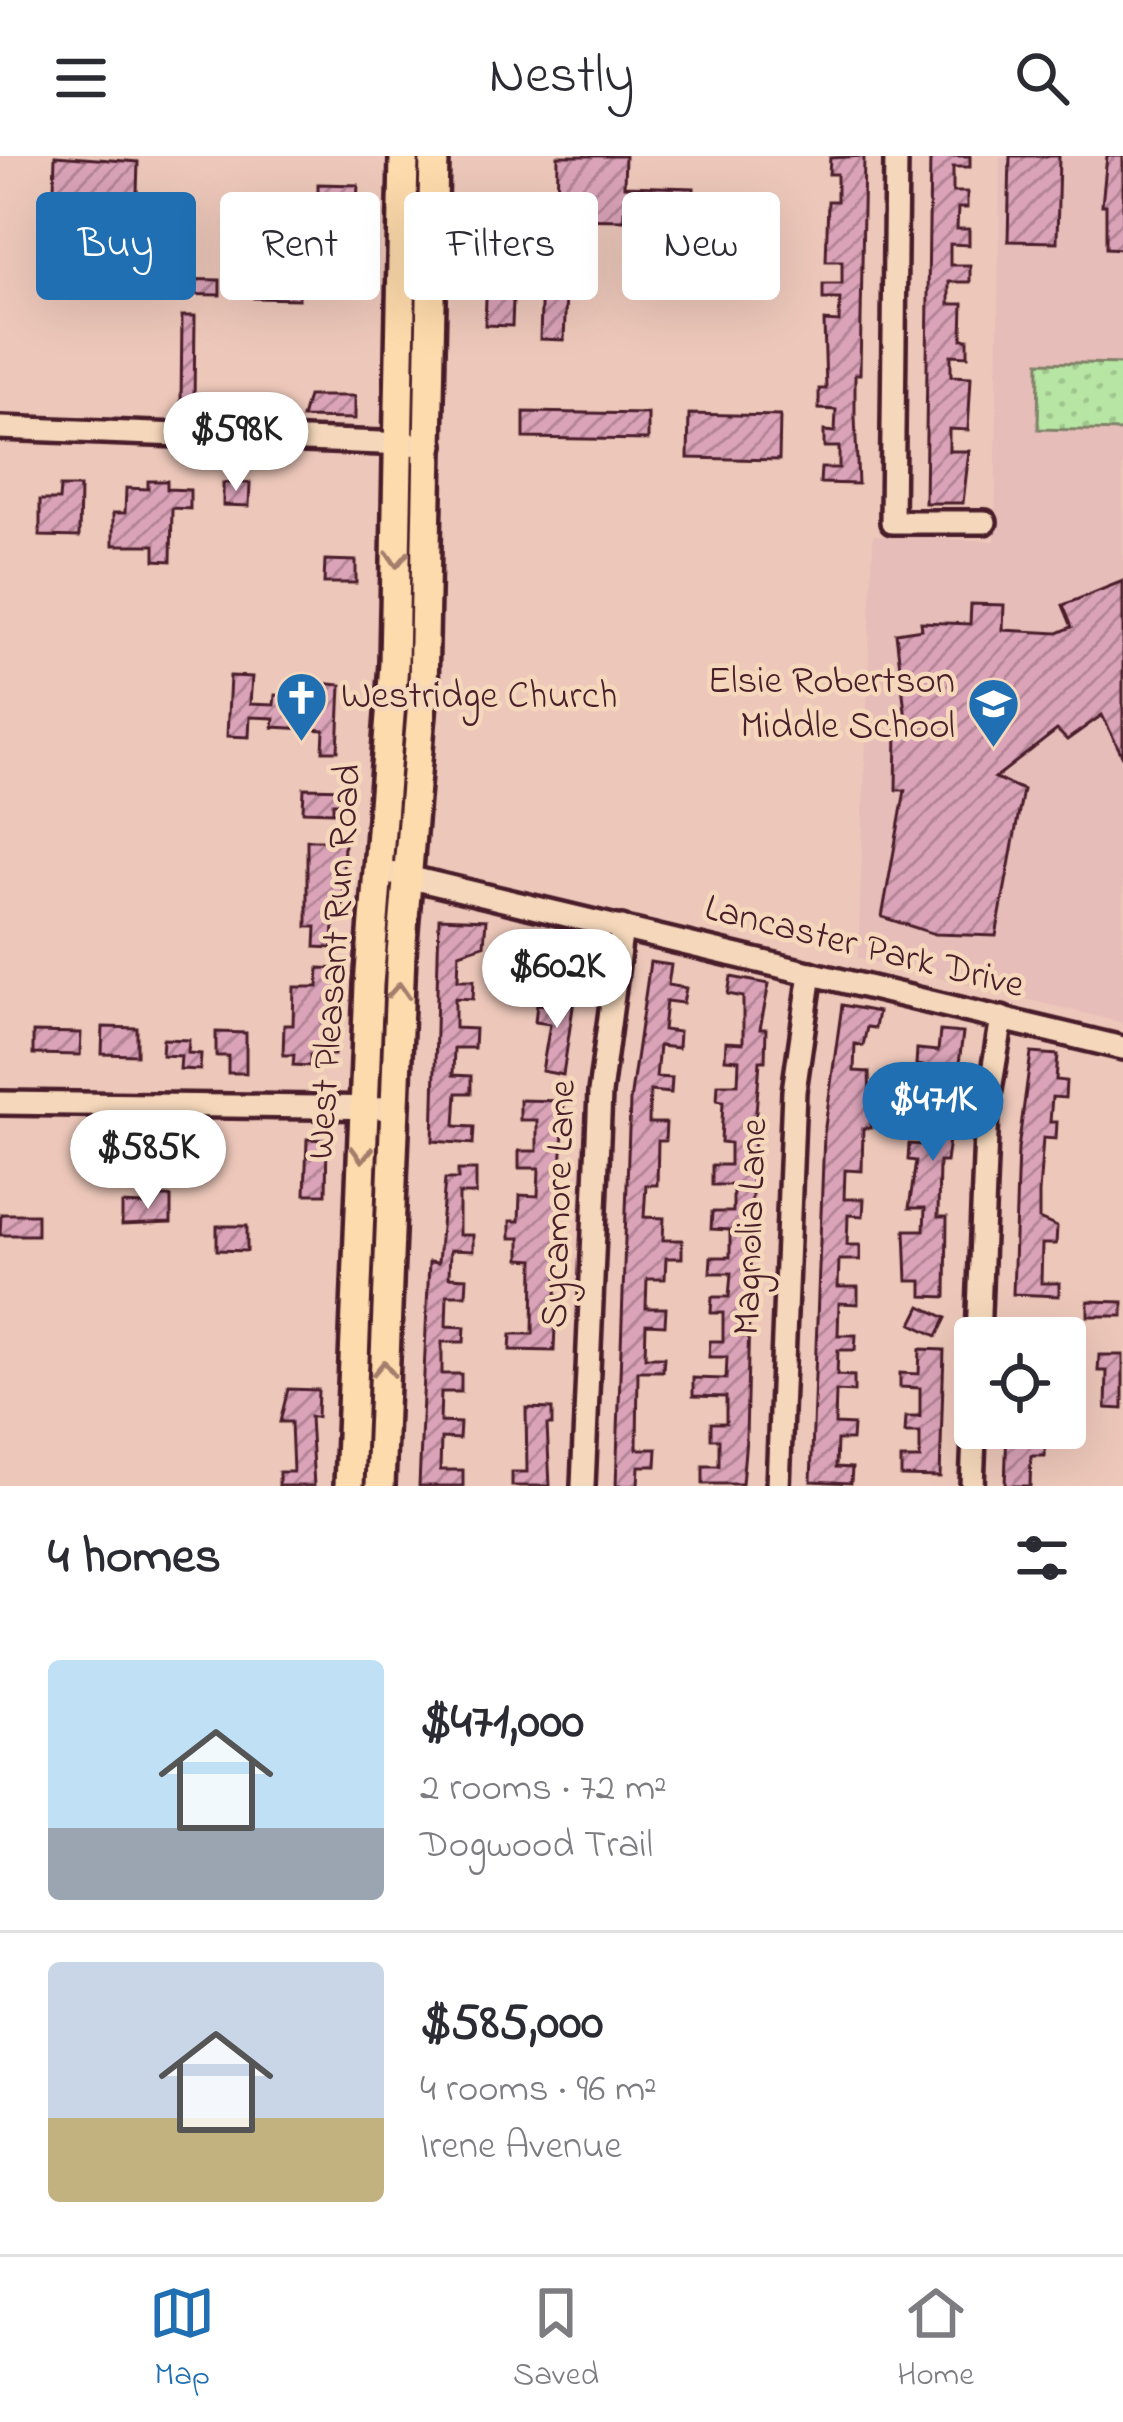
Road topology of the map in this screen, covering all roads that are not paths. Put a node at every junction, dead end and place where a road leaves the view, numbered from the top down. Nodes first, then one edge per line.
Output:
1 (404, 156) edge
2 (434, 156) edge
3 (896, 156) edge
4 (434, 192) edge
5 (400, 236) junction
6 (404, 236) edge
7 (433, 300) edge
8 (398, 365) junction
9 (432, 366) junction
10 (0, 428) edge
11 (401, 442) junction
12 (432, 445) junction
13 (985, 522) dead end
14 (394, 664) junction
15 (424, 665) junction
16 (392, 871) junction
17 (622, 927) junction
18 (811, 973) junction
19 (1002, 1018) junction
20 (1123, 1048) edge
21 (0, 1103) edge
22 (364, 1108) junction
23 (393, 1108) junction
24 (979, 1317) edge
25 (974, 1449) edge
26 (349, 1486) edge
27 (380, 1486) edge
28 (583, 1486) edge
29 (778, 1486) edge
30 (972, 1486) edge

1 - 5 main road, West Pleasant Run Road
2 - 4 main road, West Pleasant Run Road
3 - 13 street
5 - 6 main road
5 - 8 main road, West Pleasant Run Road
7 - 9 main road, West Pleasant Run Road
8 - 9 main road
8 - 11 main road, West Pleasant Run Road
9 - 12 main road, West Pleasant Run Road
10 - 11 street
11 - 12 street
11 -> 14 main road, West Pleasant Run Road
12 - 15 main road, West Pleasant Run Road
14 - 15 main road
14 - 16 main road, West Pleasant Run Road
15 - 16 main road, West Pleasant Run Road
16 - 17 street, Lancaster Park Drive
16 - 22 main road, West Pleasant Run Road
23 -> 16 main road, West Pleasant Run Road
17 - 18 street, Lancaster Park Drive
17 - 28 street, Sycamore Lane
18 - 19 street, Lancaster Park Drive
18 - 29 street, Magnolia Lane
19 - 20 street, Lancaster Park Drive
19 - 24 street
21 - 22 street
22 - 23 street
22 -> 26 main road, West Pleasant Run Road
27 -> 23 main road, West Pleasant Run Road
25 - 30 street

